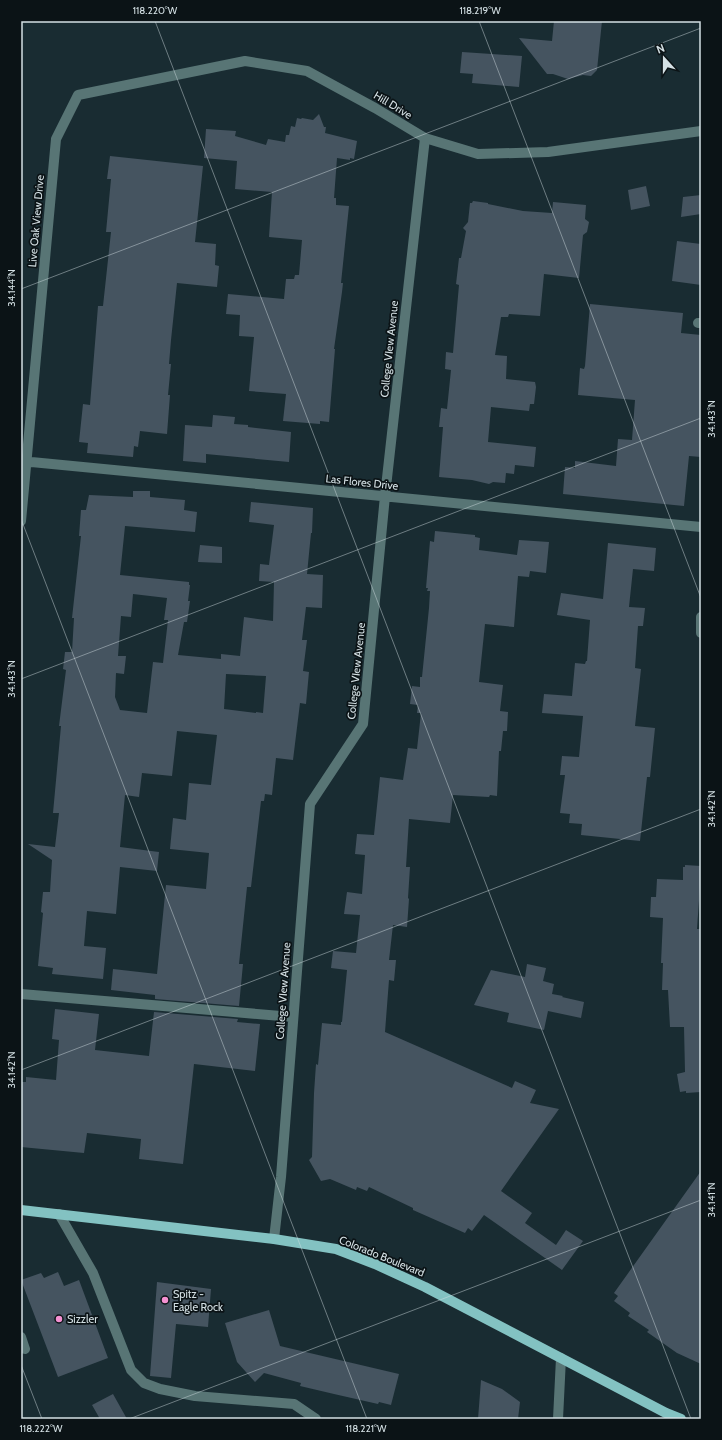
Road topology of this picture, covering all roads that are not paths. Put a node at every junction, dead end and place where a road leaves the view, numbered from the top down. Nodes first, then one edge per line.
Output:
1 (78, 95) joint
2 (701, 131) edge
3 (425, 138) junction
4 (24, 462) edge
5 (385, 496) junction
6 (21, 521) edge
7 (701, 527) edge
8 (701, 617) edge
9 (701, 633) edge
10 (21, 994) edge
11 (293, 1018) junction
12 (21, 1210) edge
13 (59, 1214) junction
14 (274, 1240) junction
15 (21, 1337) edge
16 (21, 1348) edge
17 (561, 1358) junction
18 (665, 1416) edge
19 (316, 1419) edge
20 (558, 1419) edge
21 (681, 1419) edge

1 - 3 street, Hill Drive
1 - 4 street, Live Oak View Drive
2 - 3 street, Hill Drive
3 - 5 street, College VIew Avenue
4 - 5 street, Las Flores Drive
4 - 6 street, Live Oak View Drive
5 - 7 street, Las Flores Drive
5 - 11 street, College VIew Avenue
8 - 9 street
10 - 11 street
11 - 14 street, College VIew Avenue
12 - 13 main road, Colorado Boulevard
13 - 14 main road, Colorado Boulevard
13 - 19 street
14 - 17 main road, Colorado Boulevard
15 - 16 street
17 - 18 main road, Colorado Boulevard
17 - 20 street
18 - 21 main road, Colorado Boulevard

